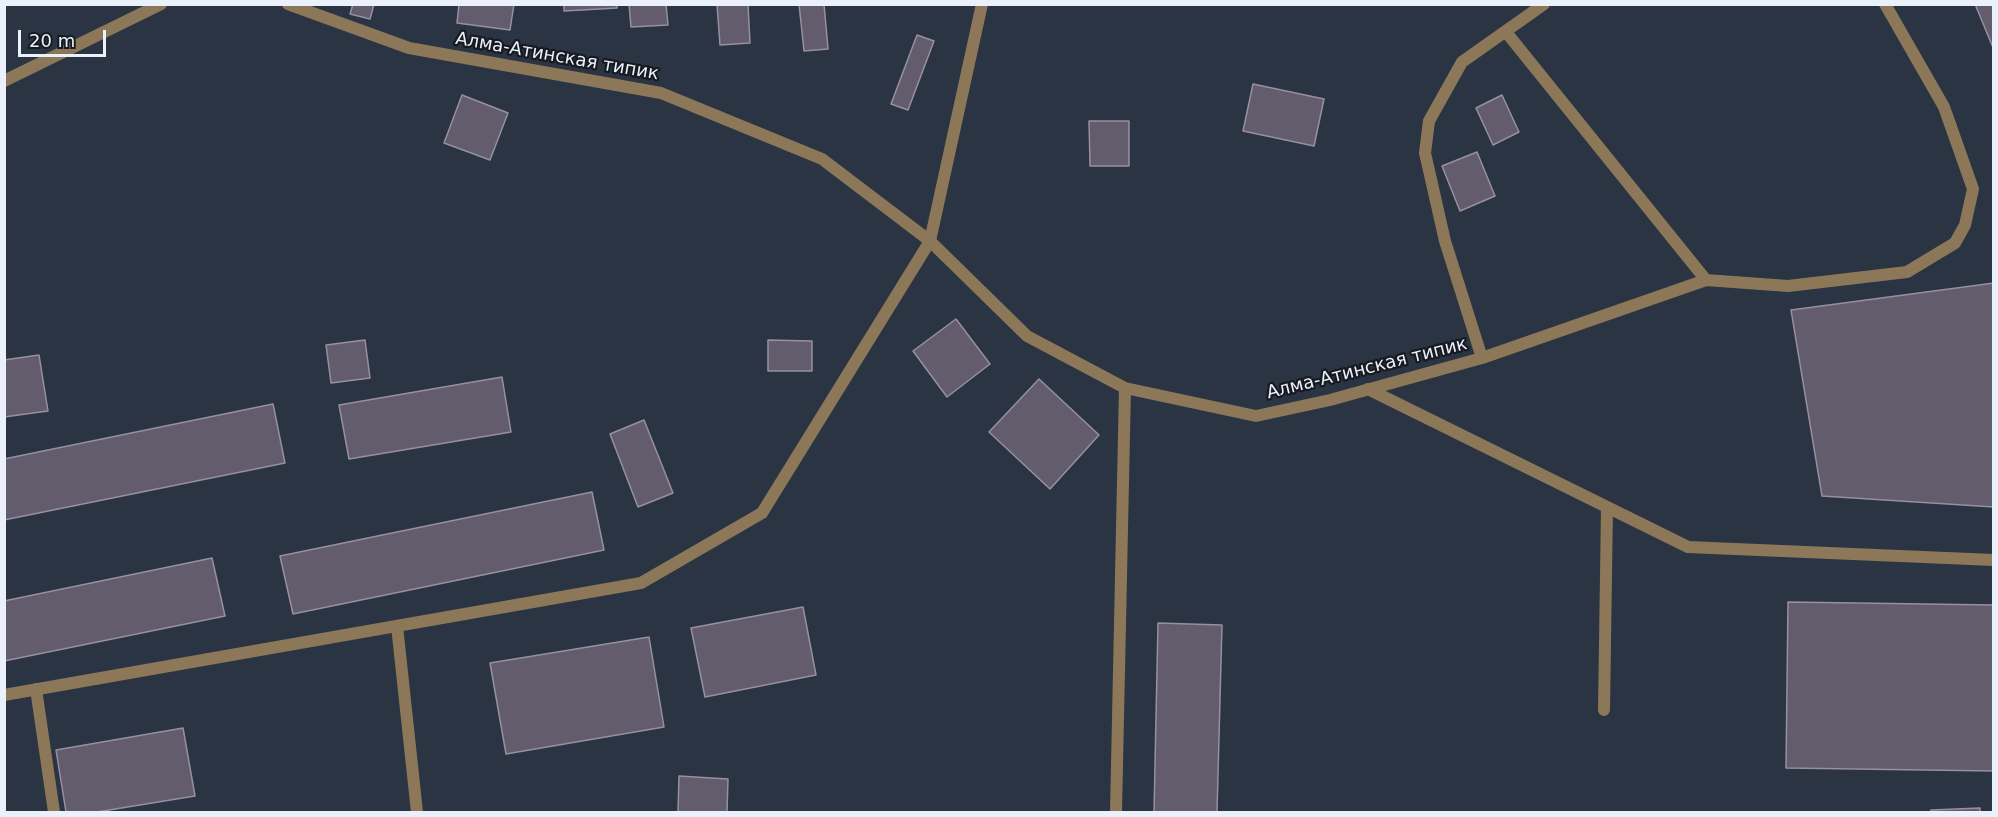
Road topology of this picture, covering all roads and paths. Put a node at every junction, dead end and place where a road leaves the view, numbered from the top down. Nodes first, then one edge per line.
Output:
1 (161, 4) edge
2 (288, 4) edge
3 (982, 4) edge
4 (1544, 4) edge
5 (1886, 4) edge
6 (1506, 32) junction
7 (4, 81) edge
8 (930, 241) junction
9 (1706, 280) junction
10 (1482, 358) junction
11 (1125, 388) junction
12 (1368, 389) junction
13 (1607, 507) junction
14 (1994, 560) edge
15 (397, 626) junction
16 (36, 689) junction
17 (4, 695) edge
18 (1604, 710) dead end
19 (54, 813) edge
20 (417, 813) edge
21 (1116, 813) edge

1 - 7 street
2 - 8 street, Алма-Атинская типик
3 - 8 street
4 - 6 street, Алма-Атинская типик
5 - 9 street, Алма-Атинская типик
6 - 9 street
6 - 10 street, Алма-Атинская типик
8 - 11 street, Алма-Атинская типик
8 - 15 street
9 - 10 street, Алма-Атинская типик
10 - 12 street, Алма-Атинская типик
11 - 12 street, Алма-Атинская типик
11 - 21 street
12 - 13 street
13 - 14 street
13 - 18 street
15 - 16 street
15 - 20 street
16 - 17 street
16 - 19 street

